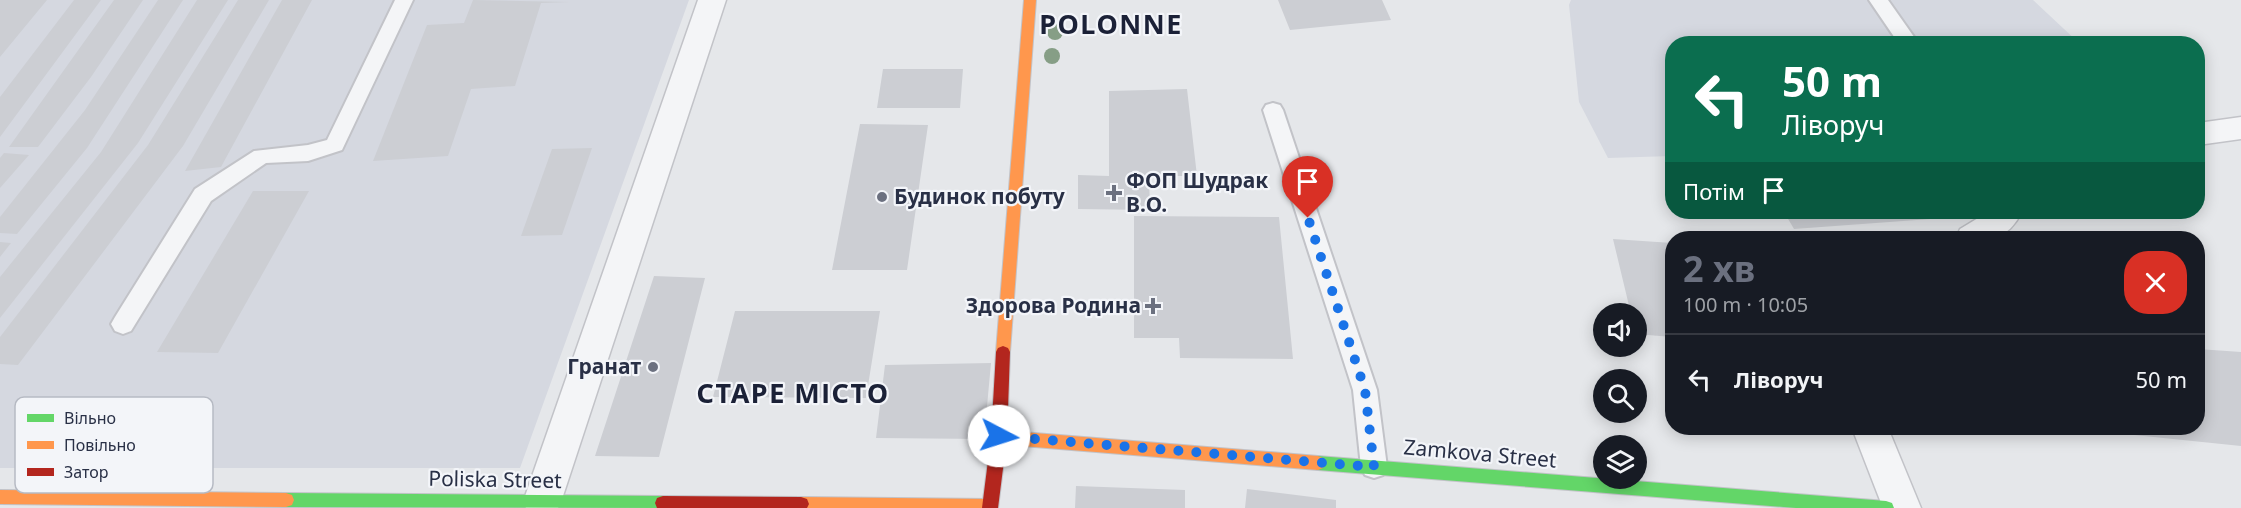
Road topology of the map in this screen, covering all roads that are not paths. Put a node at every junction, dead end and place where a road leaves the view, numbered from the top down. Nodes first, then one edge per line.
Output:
1 (404, 0) edge
2 (712, 0) edge
3 (1030, 0) edge
4 (1878, 0) edge
5 (1904, 36) edge
6 (1273, 110) dead end
7 (2241, 128) edge
8 (2205, 133) edge
9 (2001, 219) edge
10 (1985, 231) edge
11 (123, 324) dead end
12 (1873, 435) edge
13 (999, 436) junction
14 (1374, 467) junction
15 (0, 496) edge
16 (542, 502) junction
17 (990, 507) edge
18 (1886, 508) edge
19 (1902, 508) edge

1 - 11 lane
2 - 16 street
3 - 13 street
4 - 5 lane
6 - 14 lane
7 - 8 street
9 - 10 street
12 - 19 street
13 - 14 street, Zamkova Street
13 - 17 street
14 - 18 street, Zamkova Street
15 - 16 street, Poliska Street
16 - 17 street, Poliska Street

